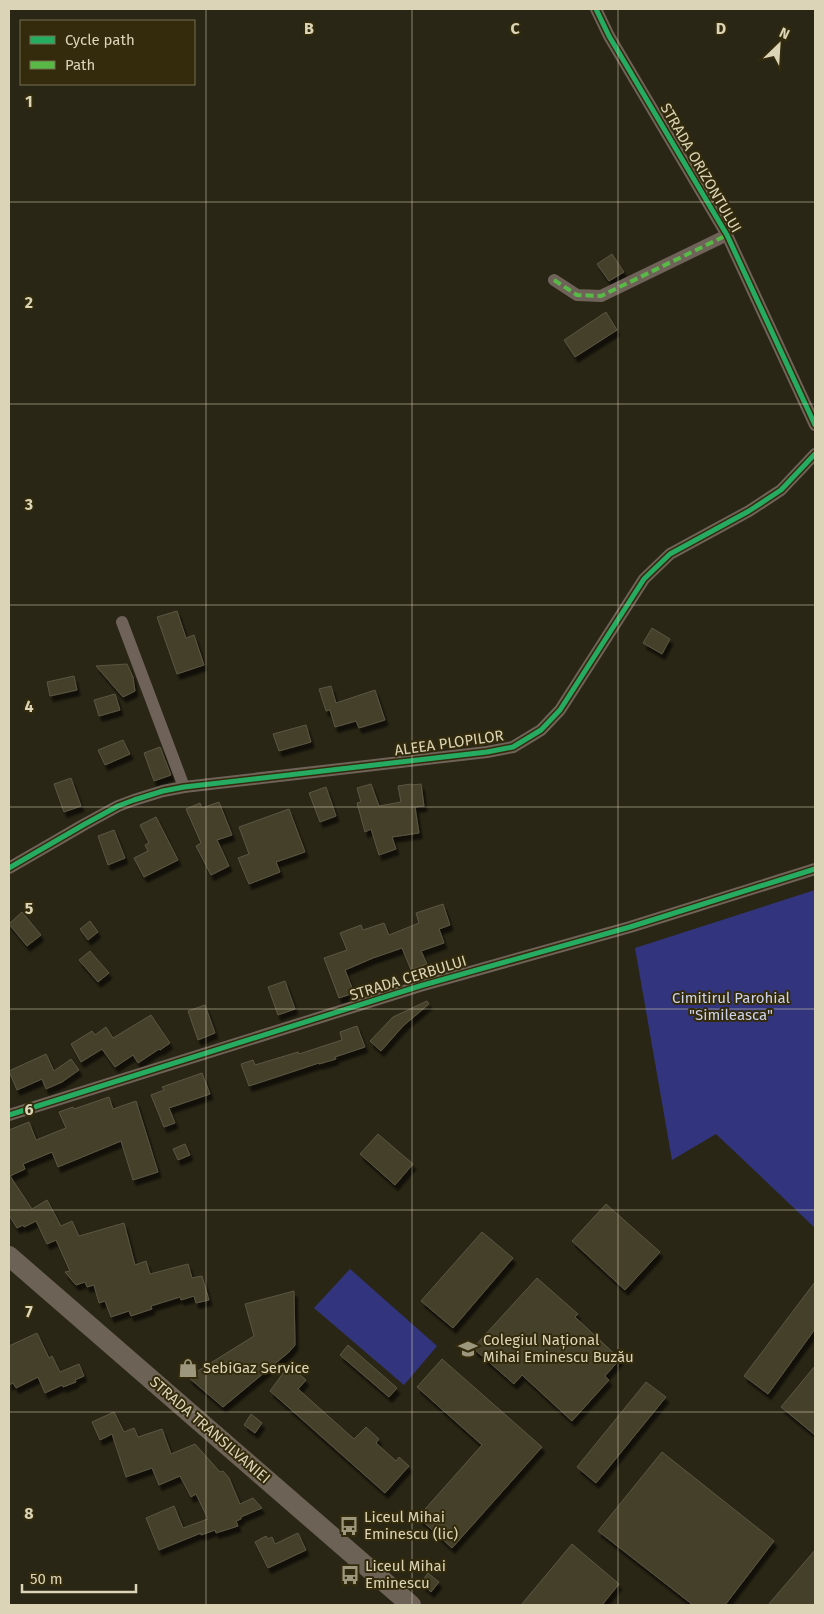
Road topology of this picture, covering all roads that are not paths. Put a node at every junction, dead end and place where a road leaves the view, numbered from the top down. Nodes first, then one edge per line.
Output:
1 (596, 9) edge
2 (727, 235) junction
3 (554, 280) dead end
4 (815, 425) edge
5 (815, 454) edge
6 (122, 622) dead end
7 (184, 788) junction
8 (9, 868) edge
9 (815, 869) edge
10 (9, 1115) edge
11 (9, 1256) edge
12 (411, 1605) edge

1 - 2 street, STRADA ORIZONTULUI
2 - 3 street
2 - 4 street, STRADA ORIZONTULUI
5 - 7 street, ALEEA PLOPILOR
6 - 7 street
7 - 8 street, ALEEA PLOPILOR
9 - 10 street, STRADA CERBULUI
11 - 12 main road, STRADA TRANSILVANIEI

